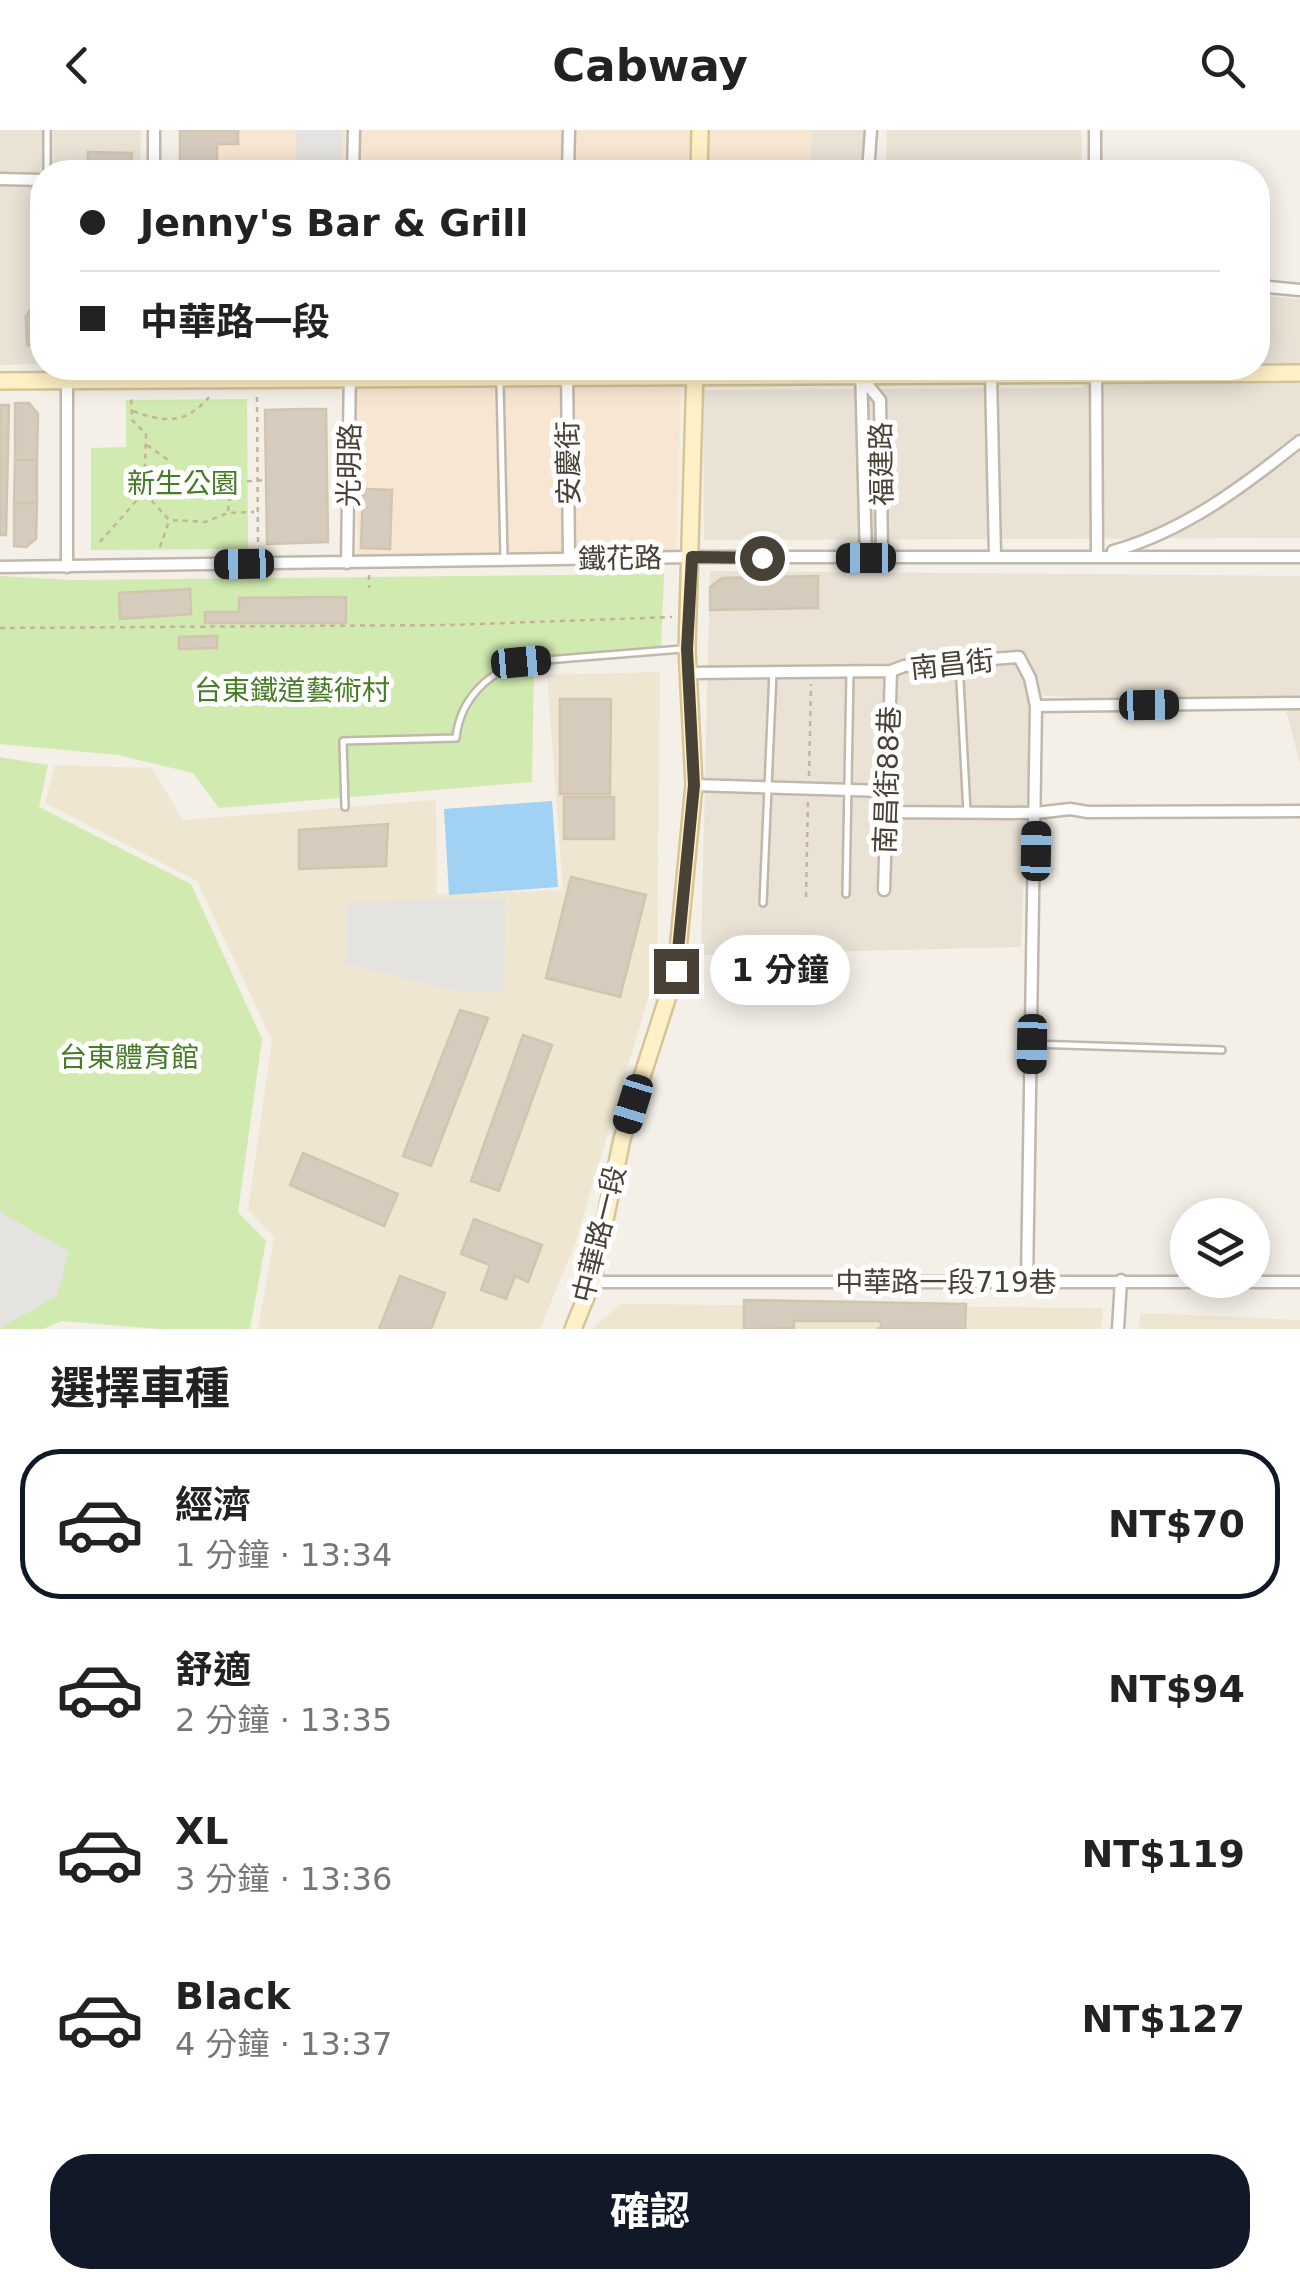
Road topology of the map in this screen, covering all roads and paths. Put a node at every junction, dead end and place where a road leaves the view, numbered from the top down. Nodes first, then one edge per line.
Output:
1 (47, 130) edge
2 (154, 130) edge
3 (354, 130) edge
4 (569, 130) edge
5 (700, 130) edge
6 (871, 130) edge
7 (1095, 130) edge
8 (47, 160) edge
9 (154, 160) edge
10 (353, 160) edge
11 (568, 160) edge
12 (699, 160) edge
13 (869, 160) edge
14 (1095, 160) edge
15 (0, 179) edge
16 (30, 180) edge
17 (1270, 287) edge
18 (1300, 290) edge
19 (1270, 373) edge
20 (1300, 373) edge
21 (88, 380) edge
22 (350, 380) edge
23 (500, 380) edge
24 (567, 380) edge
25 (695, 380) edge
26 (861, 380) edge
27 (866, 380) edge
28 (991, 380) edge
29 (1096, 380) edge
30 (0, 382) edge
31 (67, 382) junction
32 (131, 397) dead end
33 (209, 397) dead end
34 (257, 397) dead end
35 (132, 411) junction
36 (1300, 441) edge
37 (146, 444) junction
38 (171, 462) dead end
39 (266, 480) dead end
40 (257, 481) junction
41 (236, 482) dead end
42 (144, 492) junction
43 (230, 496) dead end
44 (257, 512) junction
45 (228, 513) junction
46 (169, 520) junction
47 (100, 542) dead end
48 (160, 547) dead end
49 (258, 547) dead end
50 (995, 555) junction
51 (1097, 555) junction
52 (1300, 556) edge
53 (692, 557) junction
54 (866, 558) junction
55 (882, 558) junction
56 (569, 559) junction
57 (504, 560) junction
58 (347, 563) junction
59 (0, 567) edge
60 (68, 567) junction
61 (368, 572) dead end
62 (369, 588) dead end
63 (688, 616) junction
64 (0, 628) edge
65 (687, 649) junction
66 (958, 662) junction
67 (891, 671) junction
68 (772, 672) junction
69 (850, 672) junction
70 (688, 673) junction
71 (1300, 703) edge
72 (1036, 706) junction
73 (694, 785) junction
74 (768, 788) junction
75 (848, 790) junction
76 (885, 791) junction
77 (345, 807) dead end
78 (1300, 811) edge
79 (884, 812) junction
80 (967, 812) junction
81 (1036, 813) junction
82 (884, 890) dead end
83 (846, 894) dead end
84 (763, 903) dead end
85 (1032, 1044) junction
86 (1222, 1050) dead end
87 (1121, 1280) junction
88 (592, 1282) junction
89 (1300, 1282) edge
90 (1027, 1283) junction
91 (573, 1329) edge
92 (1118, 1329) edge

1 - 8 lane
2 - 9 street
3 - 10 street
4 - 11 street
5 - 12 street
6 - 13 street
7 - 14 street
15 - 16 street
17 - 18 street
19 - 20 street
21 - 31 street
22 - 58 street, 光明路
23 - 57 lane
24 - 56 street, 安慶街
25 - 53 street, 中華路一段
26 - 54 street, 福建路
27 - 55 street, 福建路
28 - 50 street
29 - 51 street
30 - 31 street
31 - 60 street
32 - 35 path
33 - 35 path
34 - 40 path
35 - 37 path
36 - 51 street
37 - 38 path
37 - 42 path
39 - 40 path
40 - 41 path
40 - 44 path
42 - 46 path
42 - 47 path
43 - 45 path
44 - 45 path
44 - 49 path
45 - 46 path
46 - 48 path
50 - 51 street, 鐵花路
50 - 55 street, 鐵花路
51 - 52 street, 鐵花路
53 - 54 street, 鐵花路
53 - 56 street, 鐵花路
53 - 63 street, 中華路一段
54 - 55 street, 鐵花路
56 - 57 street, 鐵花路
57 - 58 street, 鐵花路
58 - 60 street, 鐵花路
59 - 60 street, 鐵花路
61 - 62 path
63 - 64 path
63 - 65 street, 中華路一段
65 - 70 street, 中華路一段
65 - 77 lane
66 - 67 street, 南昌街
66 - 72 street, 南昌街
66 - 80 lane
67 - 69 street, 南昌街
67 - 76 street, 南昌街88巷
68 - 69 street, 南昌街
68 - 70 street, 南昌街
68 - 74 lane
69 - 75 lane
70 - 73 street, 中華路一段
71 - 72 street
72 - 81 street
73 - 74 street
73 - 88 street, 中華路一段
74 - 75 street
74 - 84 lane
75 - 76 street
75 - 83 lane
76 - 79 street, 南昌街88巷
78 - 81 street
79 - 80 street
79 - 82 street, 南昌街88巷
80 - 81 street
81 - 85 street
85 - 86 lane
85 - 90 street
87 - 89 street, 中華路一段719巷
87 - 90 street, 中華路一段719巷
87 - 92 street
88 - 90 street, 中華路一段719巷
88 - 91 street, 中華路一段

